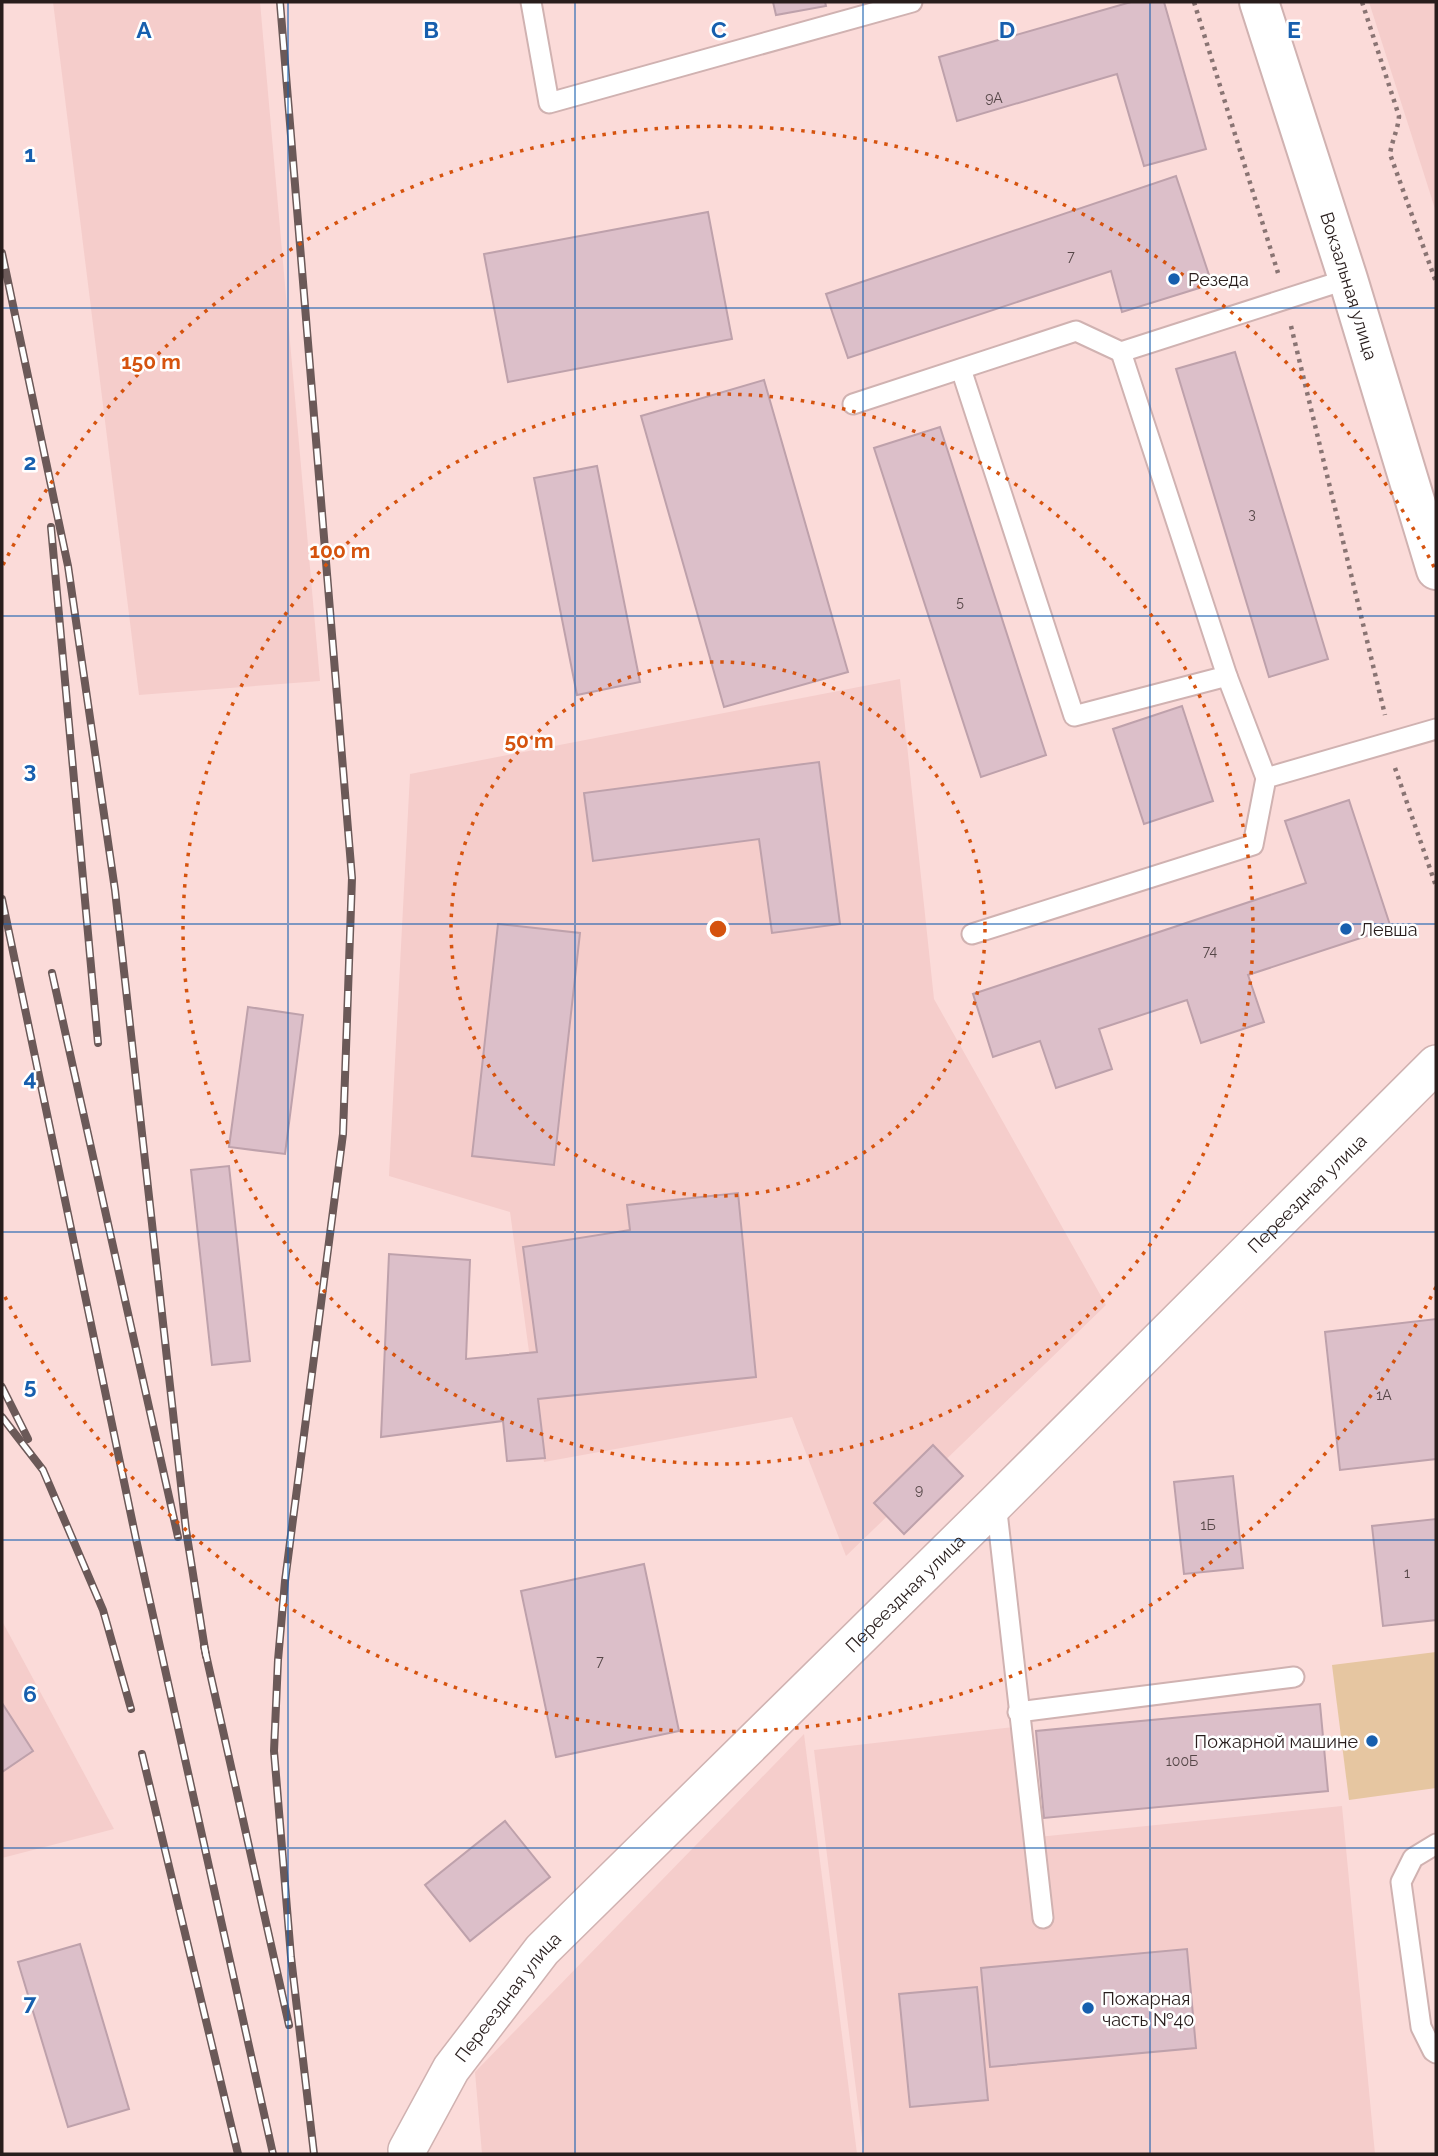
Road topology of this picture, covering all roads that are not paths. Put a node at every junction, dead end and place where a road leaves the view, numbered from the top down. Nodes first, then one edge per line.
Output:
1 (531, 2) edge
2 (912, 2) edge
3 (1259, 2) edge
4 (1348, 279) junction
5 (1121, 352) junction
6 (961, 369) junction
7 (853, 404) dead end
8 (1436, 570) edge
9 (1227, 676) junction
10 (1436, 729) edge
11 (1266, 778) junction
12 (972, 933) dead end
13 (1436, 1064) edge
14 (996, 1503) junction
15 (1294, 1677) dead end
16 (1018, 1712) junction
17 (1436, 1844) edge
18 (1043, 1918) dead end
19 (1436, 2053) edge
20 (407, 2150) dead end

1 - 2 lane
3 - 4 main road, Вокзальная улица
4 - 5 lane
4 - 8 main road, Вокзальная улица
5 - 6 lane
5 - 9 lane
6 - 7 lane
6 - 9 lane
9 - 11 lane
10 - 11 lane
11 - 12 lane
13 - 14 street, Переездная улица
14 - 16 lane
14 - 20 street, Переездная улица
15 - 16 lane
16 - 18 lane
17 - 19 lane

